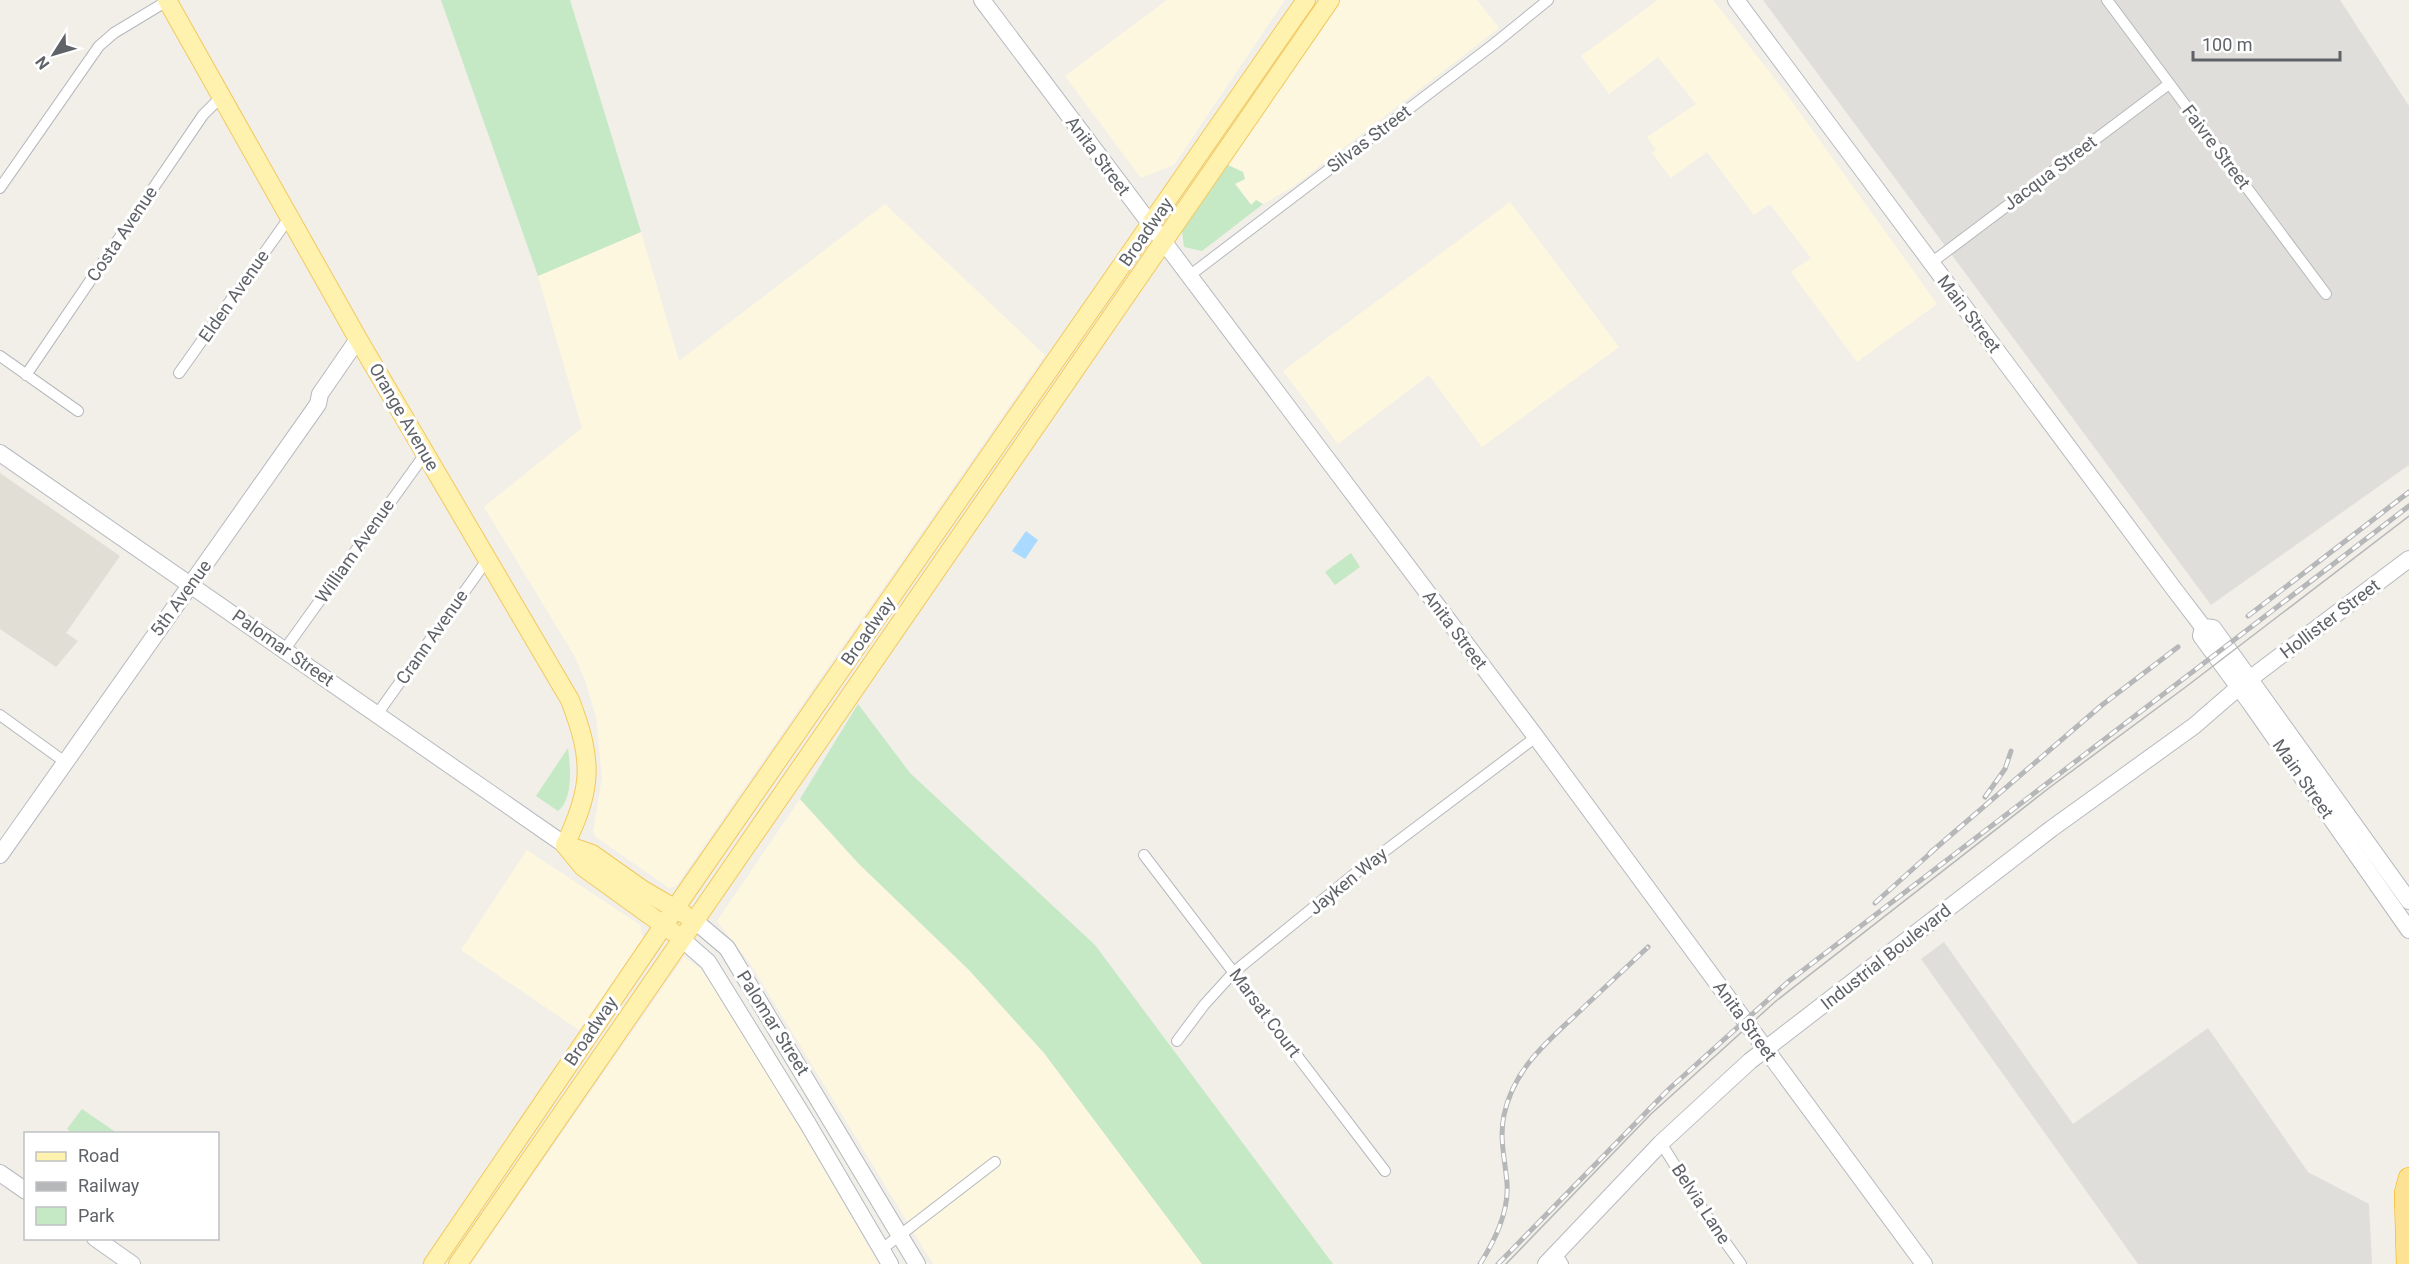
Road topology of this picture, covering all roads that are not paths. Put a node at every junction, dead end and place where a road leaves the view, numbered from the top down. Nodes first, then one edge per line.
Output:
1 (982, 0) edge
2 (1330, 0) edge
3 (1548, 0) edge
4 (1736, 0) edge
5 (2107, 0) edge
6 (167, 1) edge
7 (1302, 6) edge
8 (1312, 26) junction
9 (2169, 84) junction
10 (221, 97) junction
11 (0, 188) edge
12 (289, 218) junction
13 (1150, 225) junction
14 (1162, 241) junction
15 (1931, 263) junction
16 (1189, 276) junction
17 (2326, 294) dead end
18 (358, 339) junction
19 (0, 356) edge
20 (179, 373) dead end
21 (26, 375) junction
22 (78, 411) dead end
23 (0, 453) edge
24 (424, 453) junction
25 (966, 491) junction
26 (983, 504) junction
27 (2409, 559) edge
28 (487, 560) junction
29 (191, 584) junction
30 (861, 641) junction
31 (285, 650) junction
32 (2245, 683) junction
33 (830, 686) junction
34 (854, 693) junction
35 (378, 713) junction
36 (0, 715) edge
37 (1536, 737) junction
38 (823, 738) junction
39 (65, 762) junction
40 (565, 845) junction
41 (0, 855) edge
42 (1144, 855) dead end
43 (2409, 901) edge
44 (675, 908) junction
45 (695, 921) junction
46 (664, 925) junction
47 (2408, 928) edge
48 (683, 940) junction
49 (1234, 972) junction
50 (1177, 1041) dead end
51 (1766, 1050) junction
52 (1661, 1143) junction
53 (510, 1154) junction
54 (995, 1162) dead end
55 (527, 1164) junction
56 (1385, 1171) dead end
57 (0, 1173) edge
58 (2409, 1178) edge
59 (24, 1190) edge
60 (900, 1235) junction
61 (96, 1240) edge
62 (882, 1249) junction
63 (1555, 1260) edge
64 (132, 1264) edge
65 (433, 1264) edge
66 (458, 1264) edge
67 (890, 1264) edge
68 (917, 1264) edge
69 (1741, 1264) edge
70 (1924, 1264) edge
71 (2407, 1264) edge

1 - 13 main road, Anita Street
2 - 8 main road, Broadway
3 - 16 street, Silvas Street
4 - 15 main road, Main Street
5 - 9 street, Faivre Street
6 - 10 main road, Orange Avenue
6 - 11 street
7 - 8 main road
7 - 13 main road, Broadway
8 - 14 main road, Broadway
9 - 15 street, Jacqua Street
9 - 17 street, Faivre Street
10 - 12 main road, Orange Avenue
10 - 21 street, Costa Avenue
12 - 18 main road, Orange Avenue
12 - 20 street, Elden Avenue
13 - 14 main road, Anita Street
13 - 25 main road, Broadway
14 - 16 main road, Anita Street
14 - 26 main road, Broadway
15 - 32 main road, Main Street
16 - 37 main road, Anita Street
18 - 24 main road, Orange Avenue
18 - 29 main road, 5th Avenue
19 - 21 street
21 - 22 street
23 - 29 main road, Palomar Street
24 - 28 main road, Orange Avenue
24 - 31 street, William Avenue
25 - 26 main road
25 - 30 main road, Broadway
26 - 34 main road, Broadway
27 - 32 main road, Hollister Street
28 - 35 street, Crann Avenue
28 - 40 main road, Orange Avenue
29 - 31 main road, Palomar Street
29 - 39 main road, 5th Avenue
30 - 33 main road, Broadway
30 - 34 main road
31 - 35 main road, Palomar Street
32 - 43 main road, Main Street
32 - 47 main road, Main Street
32 - 51 main road, Industrial Boulevard
33 - 38 main road
33 - 44 main road, Broadway
34 - 38 main road, Broadway
35 - 40 main road, Palomar Street
36 - 39 street
37 - 49 street, Jayken Way
37 - 51 main road, Anita Street
38 - 45 main road, Broadway
39 - 41 main road, 5th Avenue
40 - 44 main road, Palomar Street
40 - 46 main road, Palomar Street
42 - 49 street, Marsat Court
44 - 45 main road, Palomar Street
44 - 46 main road, Broadway
45 - 48 main road, Broadway
45 - 60 main road, Palomar Street
46 - 48 main road, Palomar Street
46 - 53 main road, Broadway
48 - 55 main road, Broadway
48 - 62 main road, Palomar Street
49 - 50 street, Jayken Way
49 - 56 street, Marsat Court
51 - 52 main road, Industrial Boulevard
51 - 70 main road, Anita Street
52 - 63 main road, Industrial Boulevard
52 - 69 street, Belvia Lane
53 - 55 main road
53 - 65 main road, Broadway
54 - 60 street
55 - 66 main road, Broadway
57 - 59 main road
58 - 71 highway
60 - 62 street
60 - 68 main road, Palomar Street
61 - 64 main road
62 - 67 main road, Palomar Street

